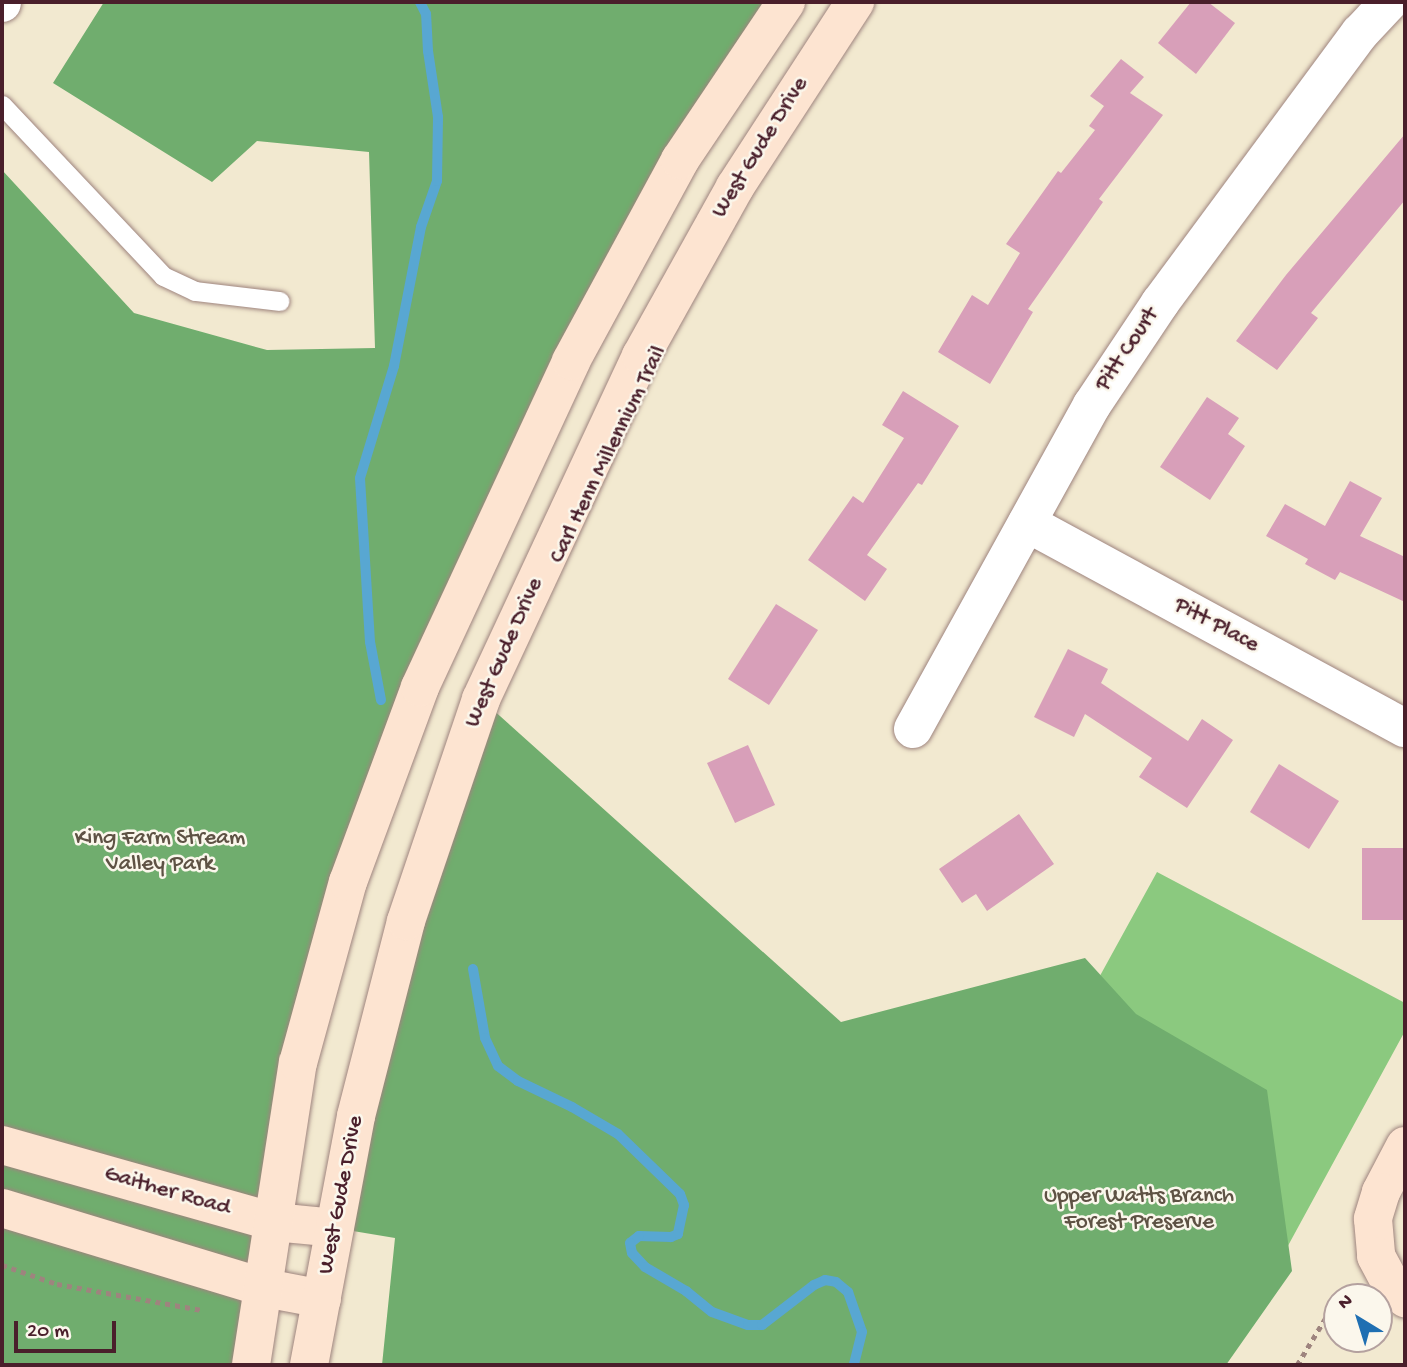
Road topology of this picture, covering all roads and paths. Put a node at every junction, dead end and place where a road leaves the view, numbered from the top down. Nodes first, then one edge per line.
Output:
1 (786, 2) edge
2 (855, 2) edge
3 (1389, 2) edge
4 (2, 105) edge
5 (279, 301) dead end
6 (1027, 523) junction
7 (1405, 728) edge
8 (913, 729) dead end
9 (2, 1145) edge
10 (1405, 1146) edge
11 (2, 1209) edge
12 (274, 1222) junction
13 (335, 1228) junction
14 (2, 1265) edge
15 (265, 1288) junction
16 (1405, 1298) edge
17 (322, 1299) junction
18 (205, 1310) dead end
19 (1323, 1322) edge
20 (251, 1365) edge
21 (309, 1365) edge
22 (1297, 1365) edge

1 - 12 main road
2 - 13 main road, West Gude Drive
3 - 6 street, Pitt Court
4 - 5 lane
6 - 7 street, Pitt Place
6 - 8 street, Pitt Court
9 - 12 main road, Gaither Road
10 - 16 main road
11 - 15 main road
12 - 13 main road, Gaither Road
12 - 15 main road
13 - 17 main road, West Gude Drive
14 - 18 path
15 - 17 main road
15 - 20 main road
17 - 21 main road, West Gude Drive
19 - 22 path

